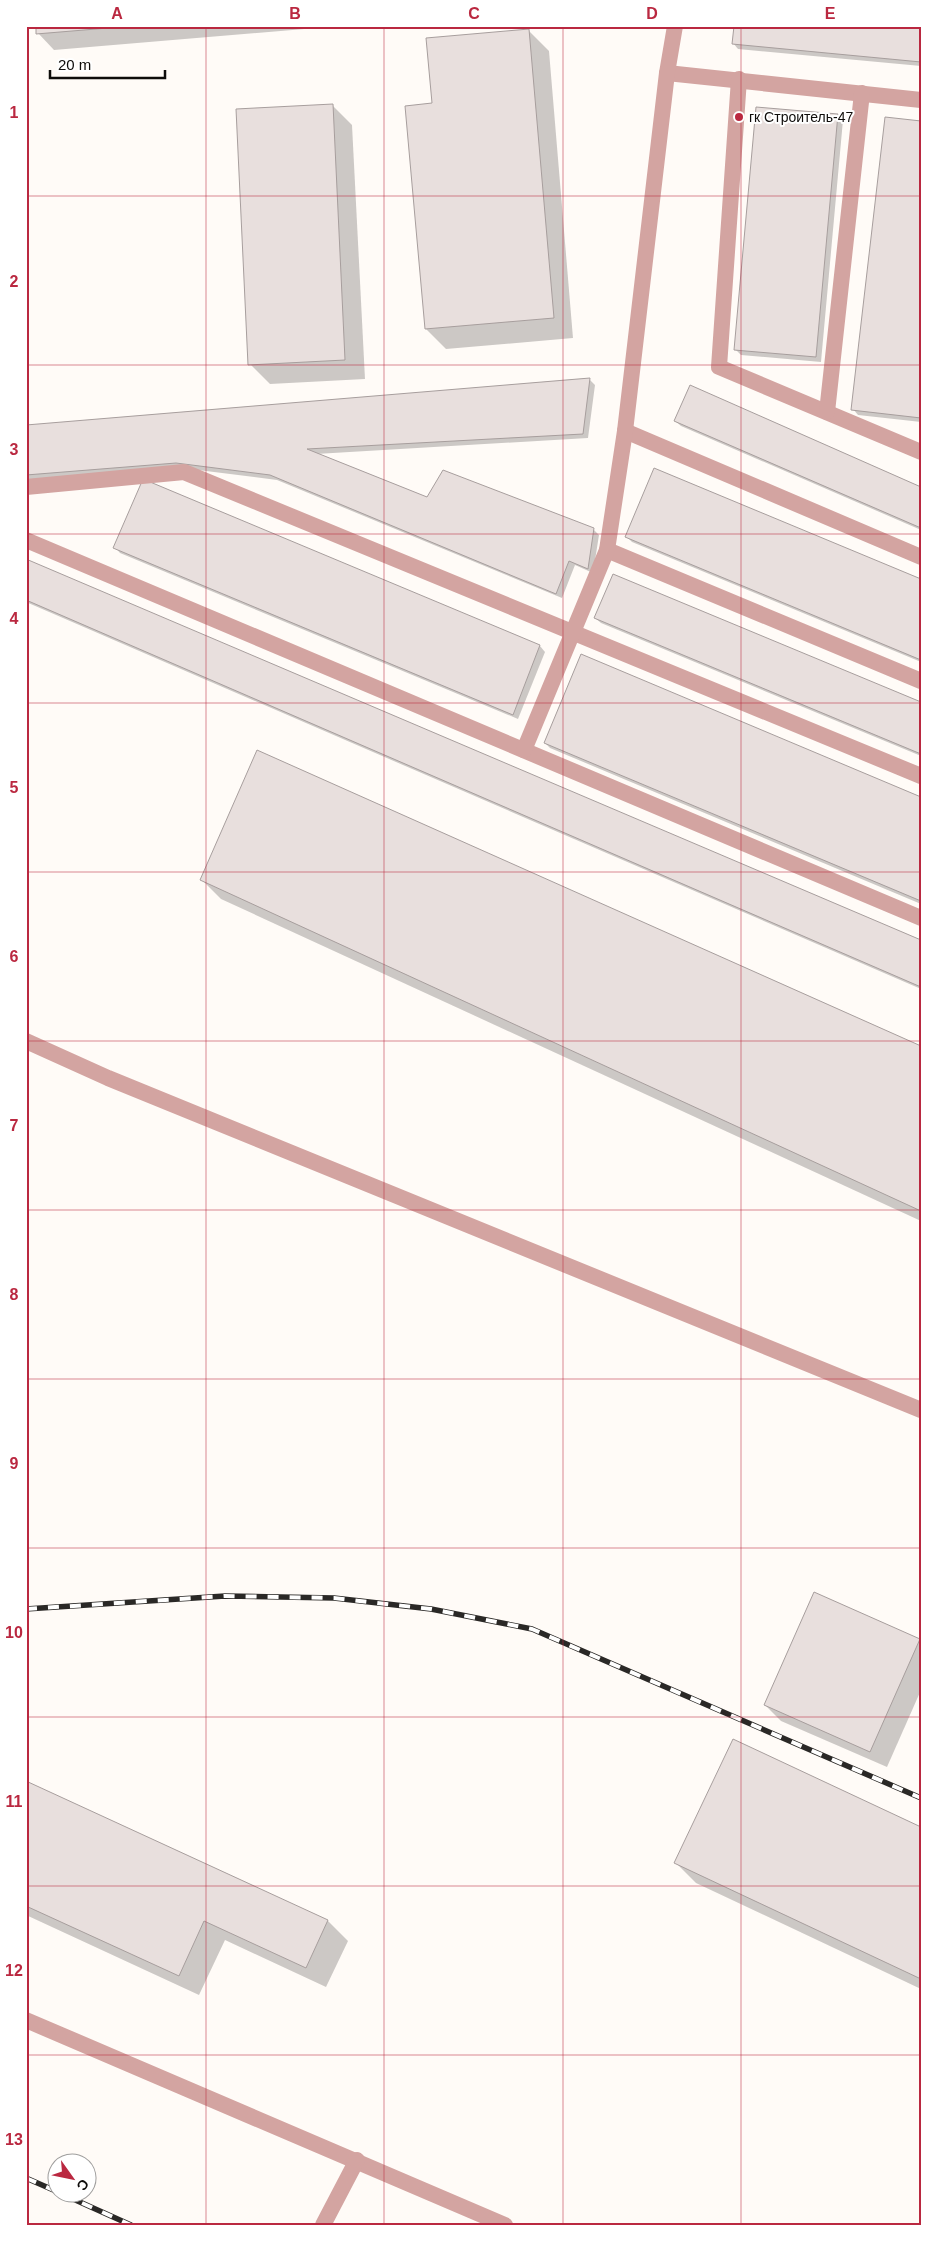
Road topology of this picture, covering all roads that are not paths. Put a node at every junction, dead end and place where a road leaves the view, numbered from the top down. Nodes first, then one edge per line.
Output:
1 (675, 26) edge
2 (667, 73) junction
3 (739, 79) junction
4 (862, 93) junction
5 (921, 100) edge
6 (826, 412) junction
7 (624, 431) junction
8 (921, 452) edge
9 (26, 487) edge
10 (26, 540) edge
11 (607, 550) junction
12 (921, 557) edge
13 (573, 631) junction
14 (921, 681) edge
15 (524, 750) junction
16 (921, 776) edge
17 (921, 918) edge
18 (26, 1041) edge
19 (921, 1410) edge
20 (26, 2020) edge
21 (357, 2160) junction
22 (323, 2225) edge
23 (505, 2225) edge

1 - 2 lane
2 - 3 lane
2 - 7 lane
3 - 4 lane
3 - 6 lane
4 - 5 lane
4 - 6 lane
6 - 8 lane
7 - 11 lane
7 - 12 lane
9 - 13 lane
10 - 15 lane
11 - 13 lane
11 - 14 lane
13 - 15 lane
13 - 16 lane
15 - 17 lane
18 - 19 lane
20 - 21 lane
21 - 22 lane
21 - 23 lane

